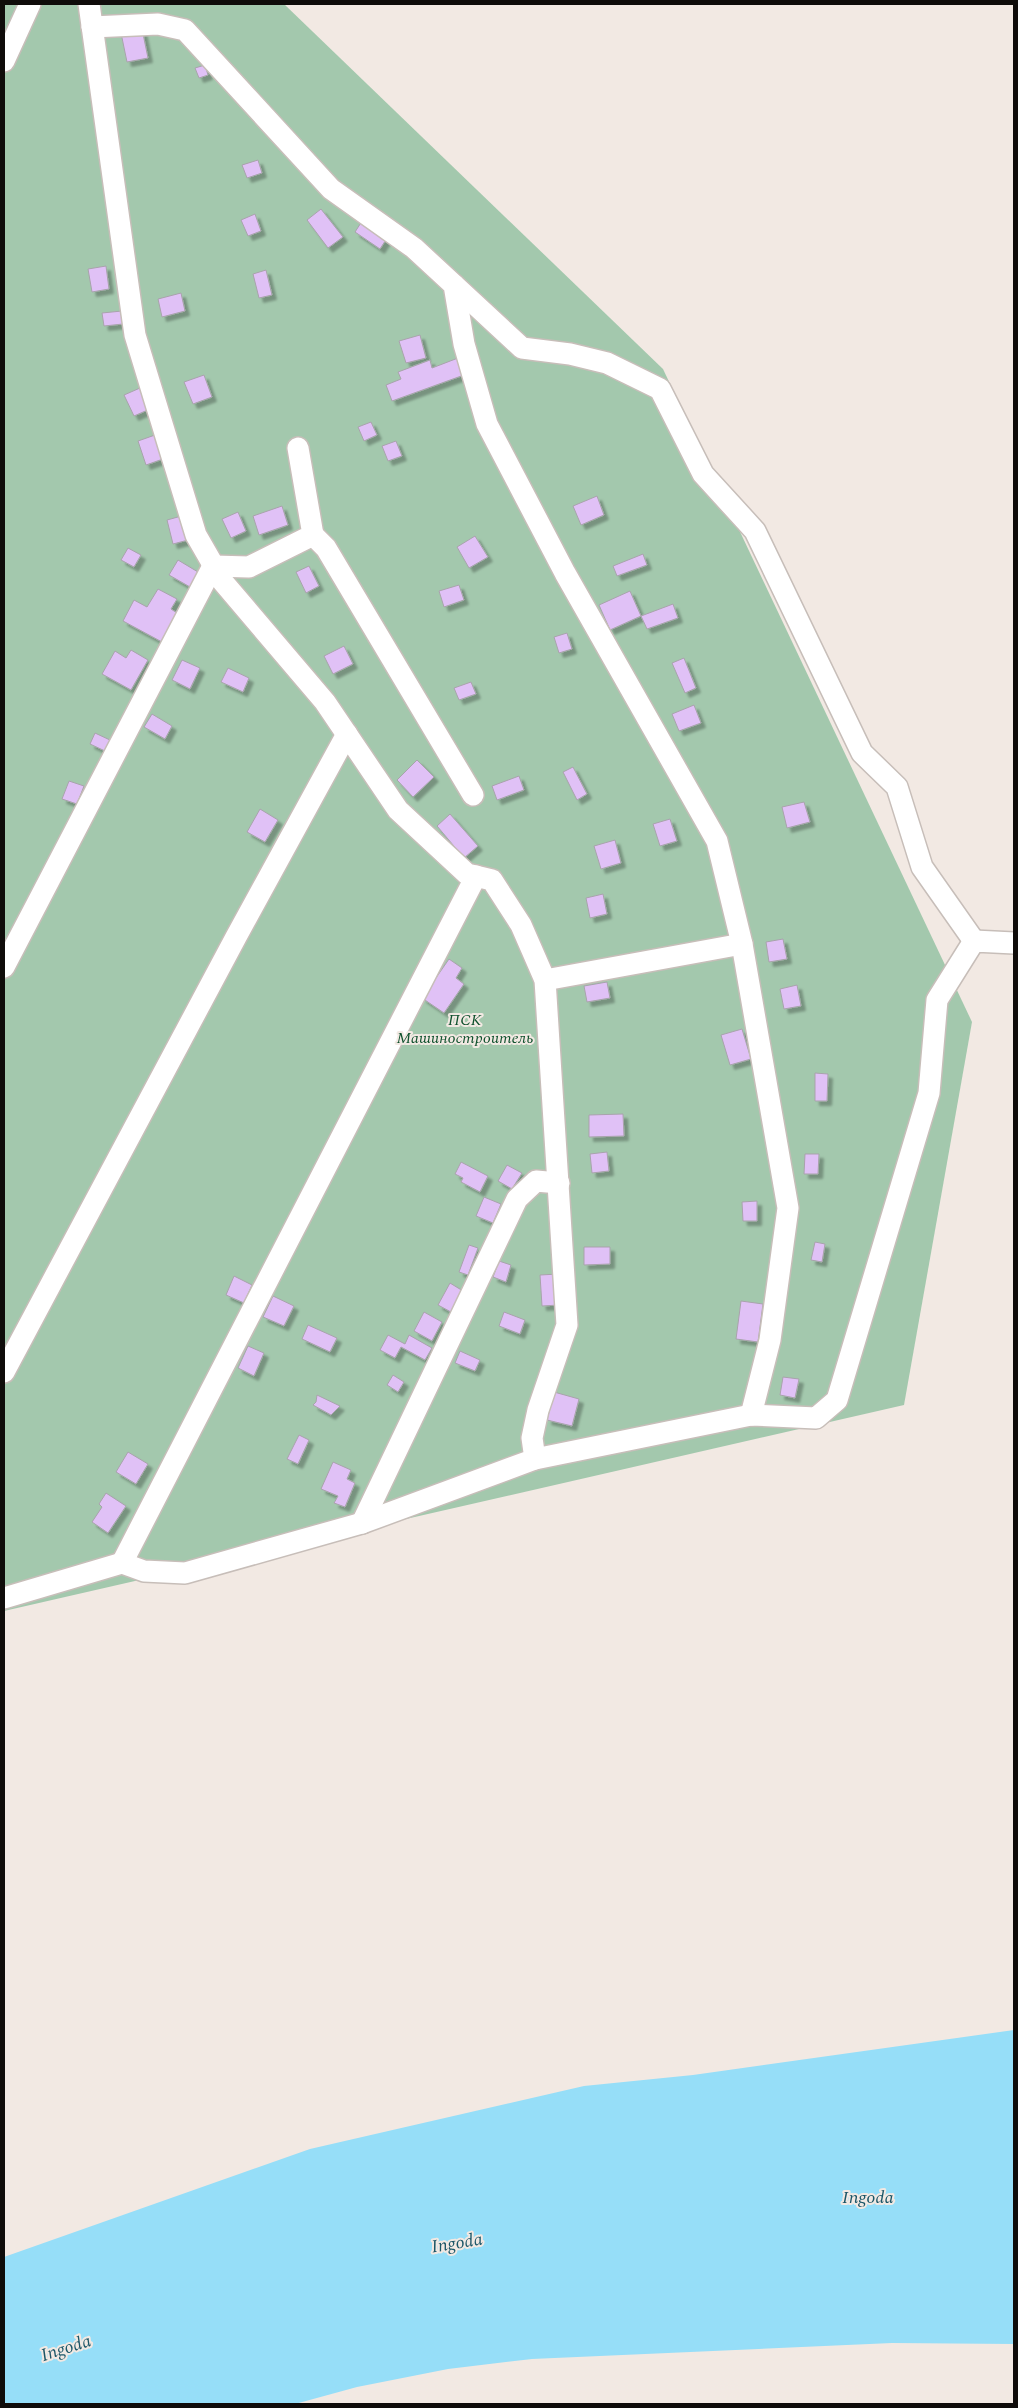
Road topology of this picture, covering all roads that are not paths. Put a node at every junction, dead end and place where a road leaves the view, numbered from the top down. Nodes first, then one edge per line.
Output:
1 (30, 4) edge
2 (89, 4) edge
3 (92, 27) junction
4 (4, 61) edge
5 (454, 285) junction
6 (298, 448) dead end
7 (313, 535) junction
8 (213, 566) junction
9 (347, 734) junction
10 (473, 795) dead end
11 (476, 876) junction
12 (974, 941) junction
13 (1014, 942) edge
14 (742, 944) junction
15 (4, 967) edge
16 (545, 980) junction
17 (559, 1183) junction
18 (4, 1372) edge
19 (751, 1414) junction
20 (535, 1459) junction
21 (362, 1522) junction
22 (122, 1563) junction
23 (4, 1598) edge

1 - 4 street
2 - 3 street
3 - 5 street
3 - 8 street
5 - 12 street
5 - 14 street
6 - 7 street
7 - 8 street
7 - 10 street
8 - 9 street
8 - 15 street
9 - 11 street
9 - 18 street
11 - 16 street
11 - 22 street
12 - 13 street
12 - 19 street
14 - 16 street
14 - 19 street
16 - 17 street
17 - 20 street
17 - 21 street
19 - 20 street
20 - 21 street
21 - 22 street
22 - 23 street

